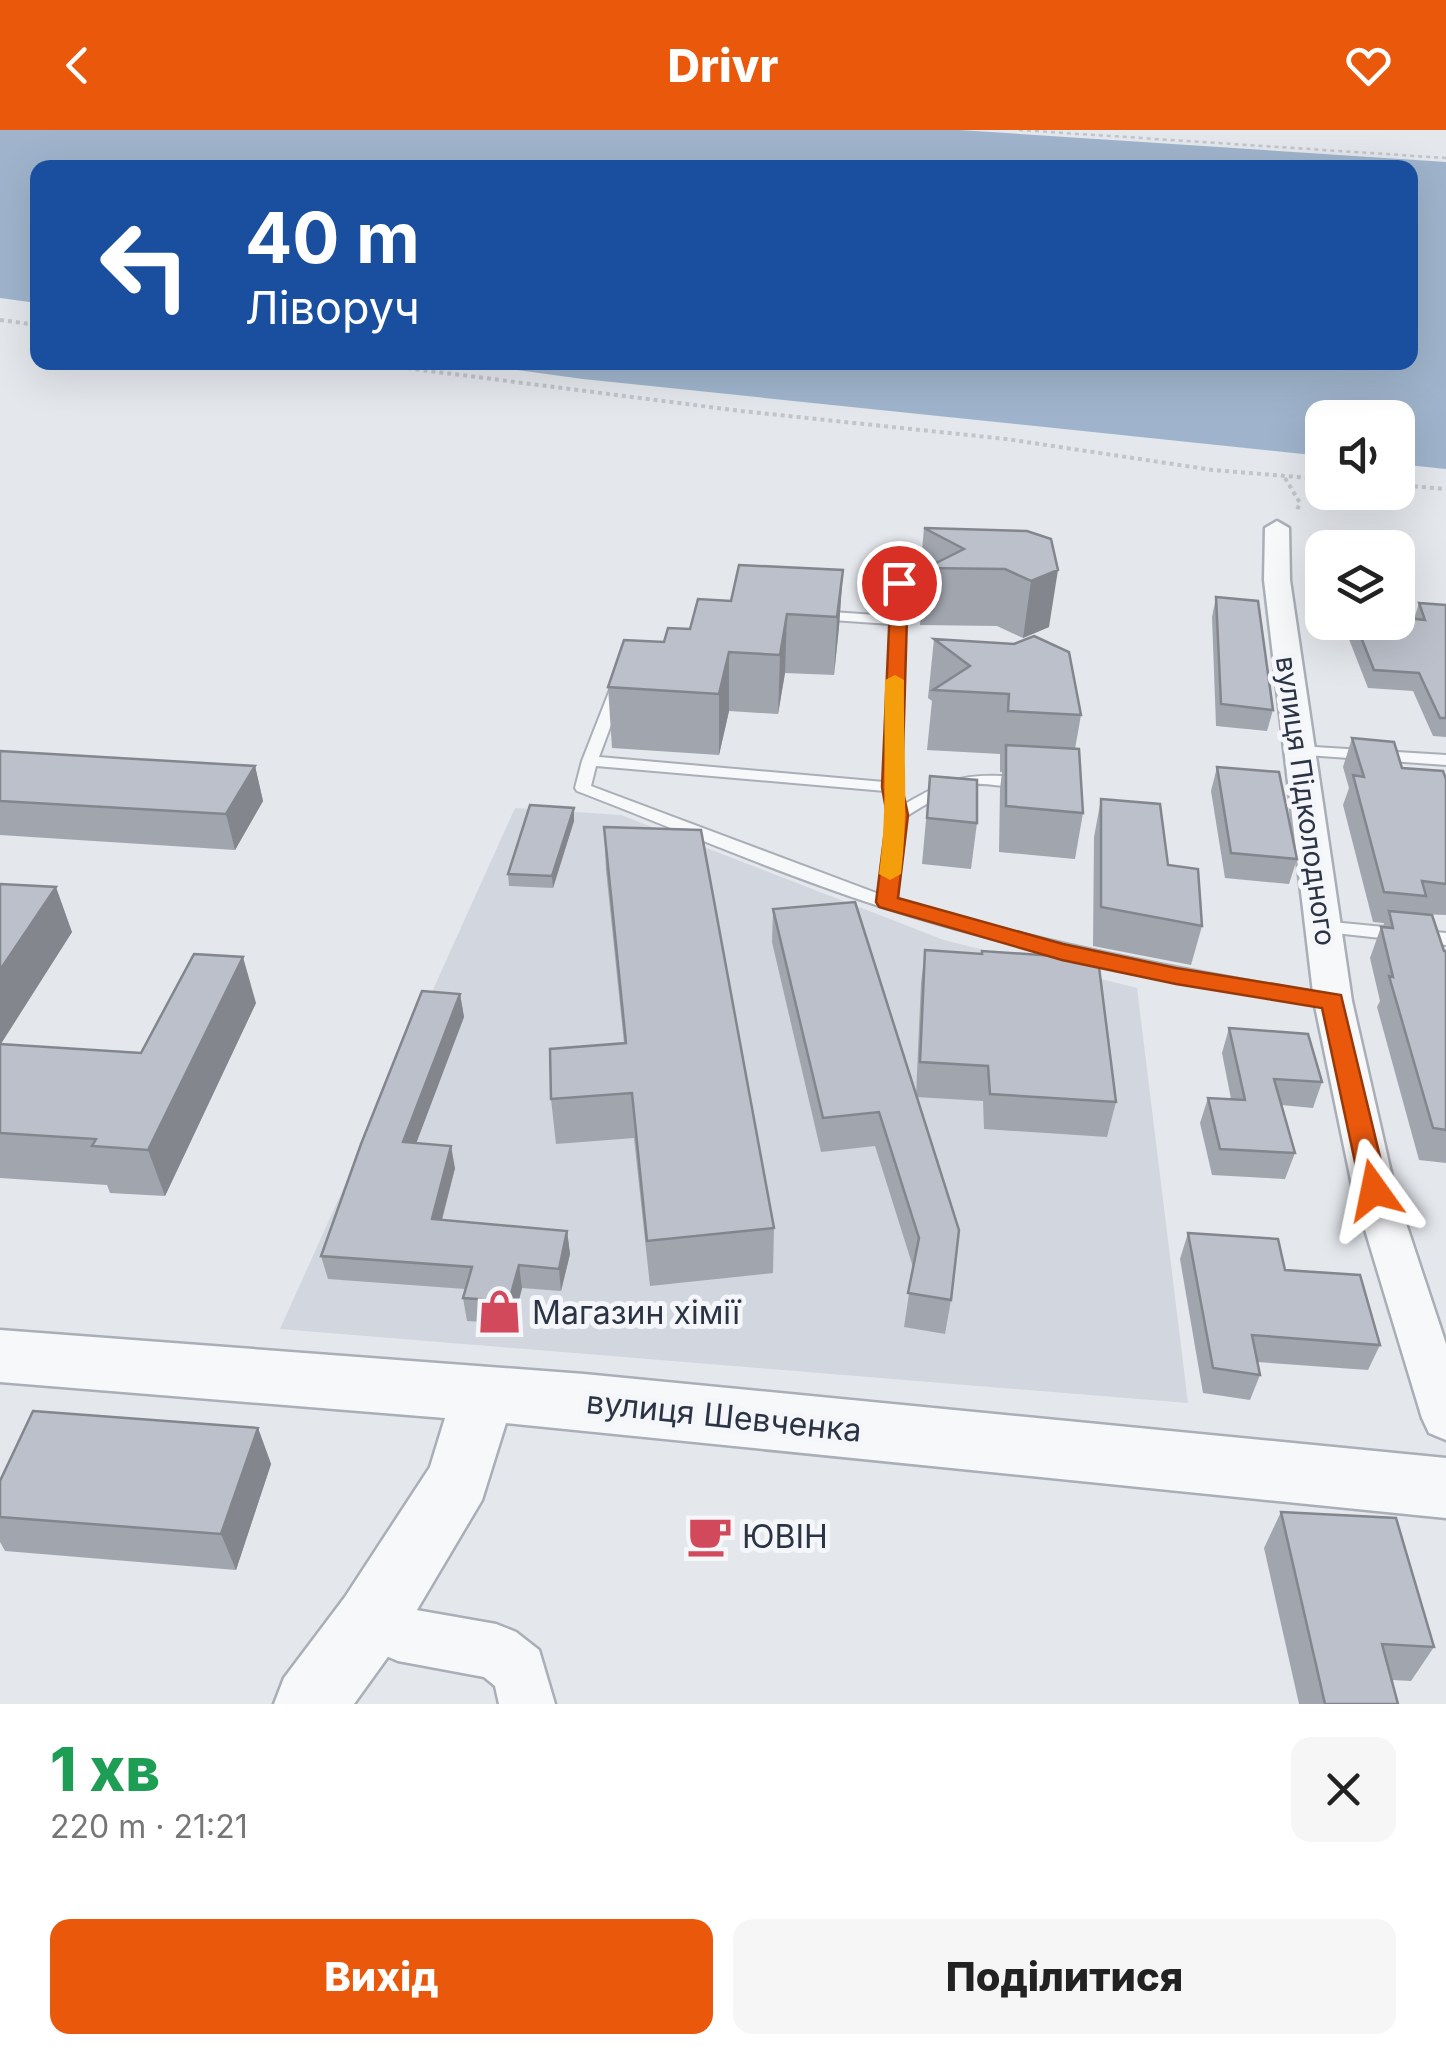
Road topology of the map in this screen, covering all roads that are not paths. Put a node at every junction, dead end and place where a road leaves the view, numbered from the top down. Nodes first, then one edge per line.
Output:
1 (1277, 528) dead end
2 (959, 576) edge
3 (804, 615) edge
4 (896, 620) junction
5 (625, 679) edge
6 (1298, 751) junction
7 (1446, 760) edge
8 (590, 761) junction
9 (1045, 783) edge
10 (892, 787) junction
11 (898, 815) junction
12 (887, 902) junction
13 (1322, 927) junction
14 (1446, 939) edge
15 (1333, 1001) junction
16 (0, 1356) edge
17 (483, 1393) junction
18 (1446, 1418) edge
19 (1446, 1488) edge
20 (370, 1622) junction
21 (310, 1704) edge
22 (527, 1704) edge

1 - 6 street, вулиця Підколодного
2 - 4 lane
3 - 4 lane
4 - 10 lane
5 - 8 lane
6 - 7 lane
6 - 13 street, вулиця Підколодного
8 - 10 lane
8 - 12 lane
9 - 11 lane
10 - 11 lane
11 - 12 lane
12 - 15 lane
13 - 14 lane
13 - 15 street, вулиця Підколодного
15 - 18 street, вулиця Підколодного
16 - 17 street, вулиця Шевченка
17 - 19 street, вулиця Шевченка
17 - 20 street
20 - 21 street
20 - 22 street

